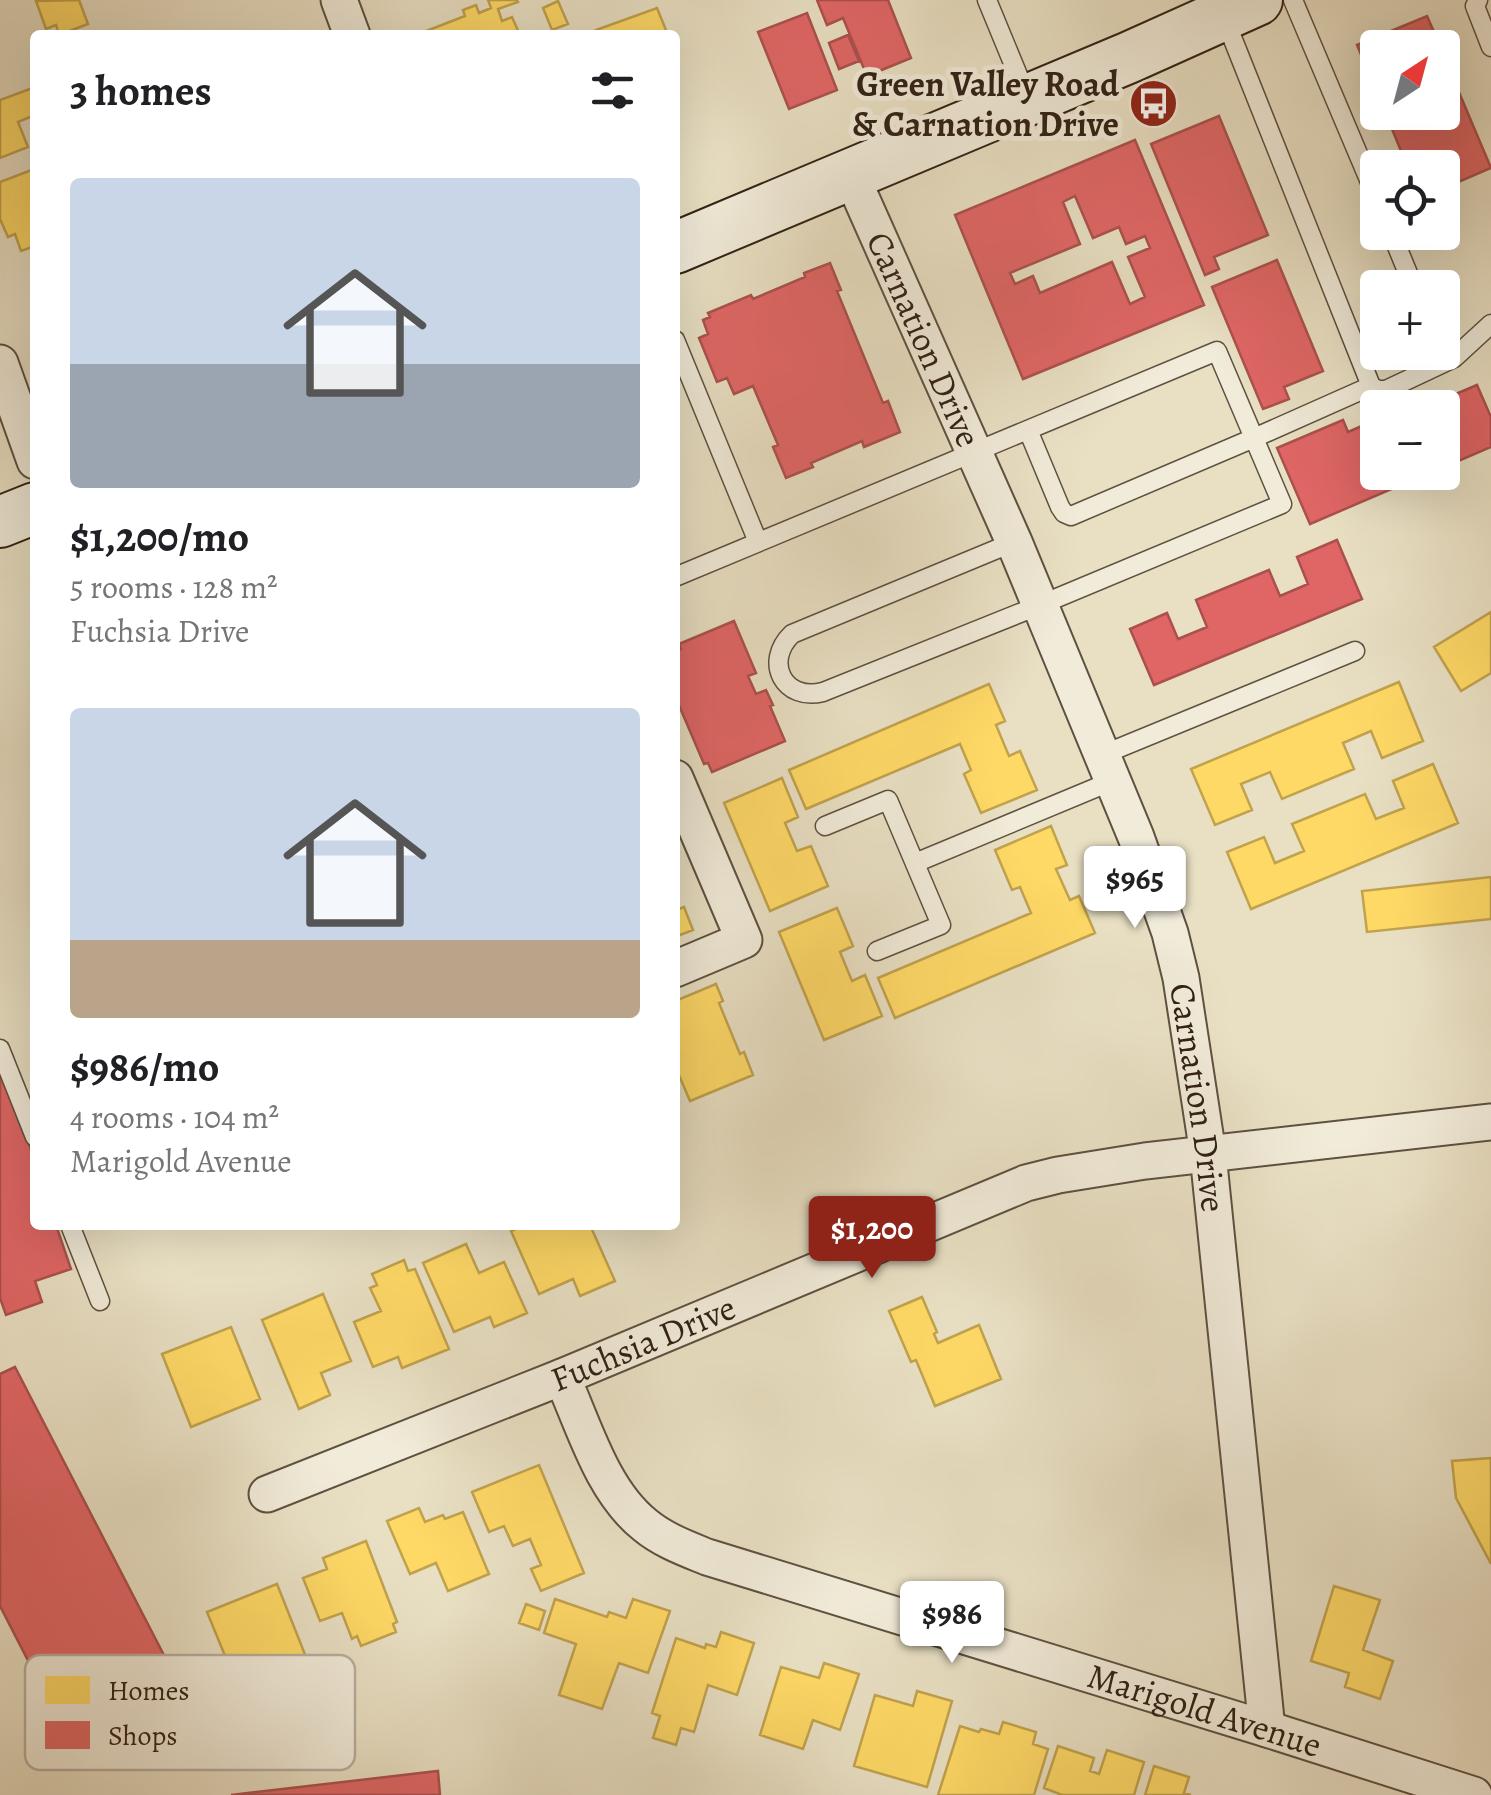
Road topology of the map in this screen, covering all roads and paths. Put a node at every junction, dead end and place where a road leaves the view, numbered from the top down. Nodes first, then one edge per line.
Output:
1 (339, 0) edge
2 (988, 0) edge
3 (1293, 0) edge
4 (1478, 0) edge
5 (1221, 10) edge
6 (350, 30) edge
7 (1491, 47) edge
8 (1028, 99) junction
9 (1360, 159) edge
10 (850, 173) junction
11 (680, 246) edge
12 (1491, 324) edge
13 (680, 352) edge
14 (1460, 352) edge
15 (0, 363) edge
16 (1421, 370) edge
17 (1371, 386) junction
18 (1028, 430) junction
19 (1254, 438) junction
20 (30, 447) edge
21 (976, 452) junction
22 (30, 510) edge
23 (0, 522) edge
24 (758, 542) junction
25 (1014, 542) junction
26 (680, 575) edge
27 (1040, 605) junction
28 (1355, 651) dead end
29 (1107, 768) junction
30 (680, 790) edge
31 (824, 826) dead end
32 (915, 863) junction
33 (877, 952) dead end
34 (680, 967) edge
35 (0, 1049) edge
36 (1491, 1122) edge
37 (30, 1124) edge
38 (1208, 1154) junction
39 (72, 1230) edge
40 (100, 1300) dead end
41 (562, 1377) junction
42 (267, 1494) dead end
43 (1267, 1728) junction
44 (1474, 1795) edge

1 - 6 street
2 - 8 lane
3 - 9 lane
4 - 7 lane
5 - 8 main road
5 - 17 lane
8 - 10 main road
10 - 11 main road
10 - 21 street, Carnation Drive
12 - 14 lane
13 - 24 lane
15 - 20 street
16 - 17 lane
17 - 19 lane
18 - 19 lane
18 - 19 lane
18 - 21 lane
19 - 27 lane
21 - 24 lane
21 - 25 street, Carnation Drive
22 - 23 main road
24 - 26 lane
25 - 27 street, Carnation Drive
25 - 27 lane
27 - 29 street, Carnation Drive
28 - 29 lane
29 - 32 lane
29 - 38 street, Carnation Drive
30 - 34 street
31 - 32 lane
32 - 33 lane
35 - 37 lane
36 - 38 street, Fuchsia Drive
38 - 41 street, Fuchsia Drive
38 - 43 street, Carnation Drive
39 - 40 lane
41 - 42 street, Fuchsia Drive
41 - 43 street, Marigold Avenue
43 - 44 street, Marigold Avenue

